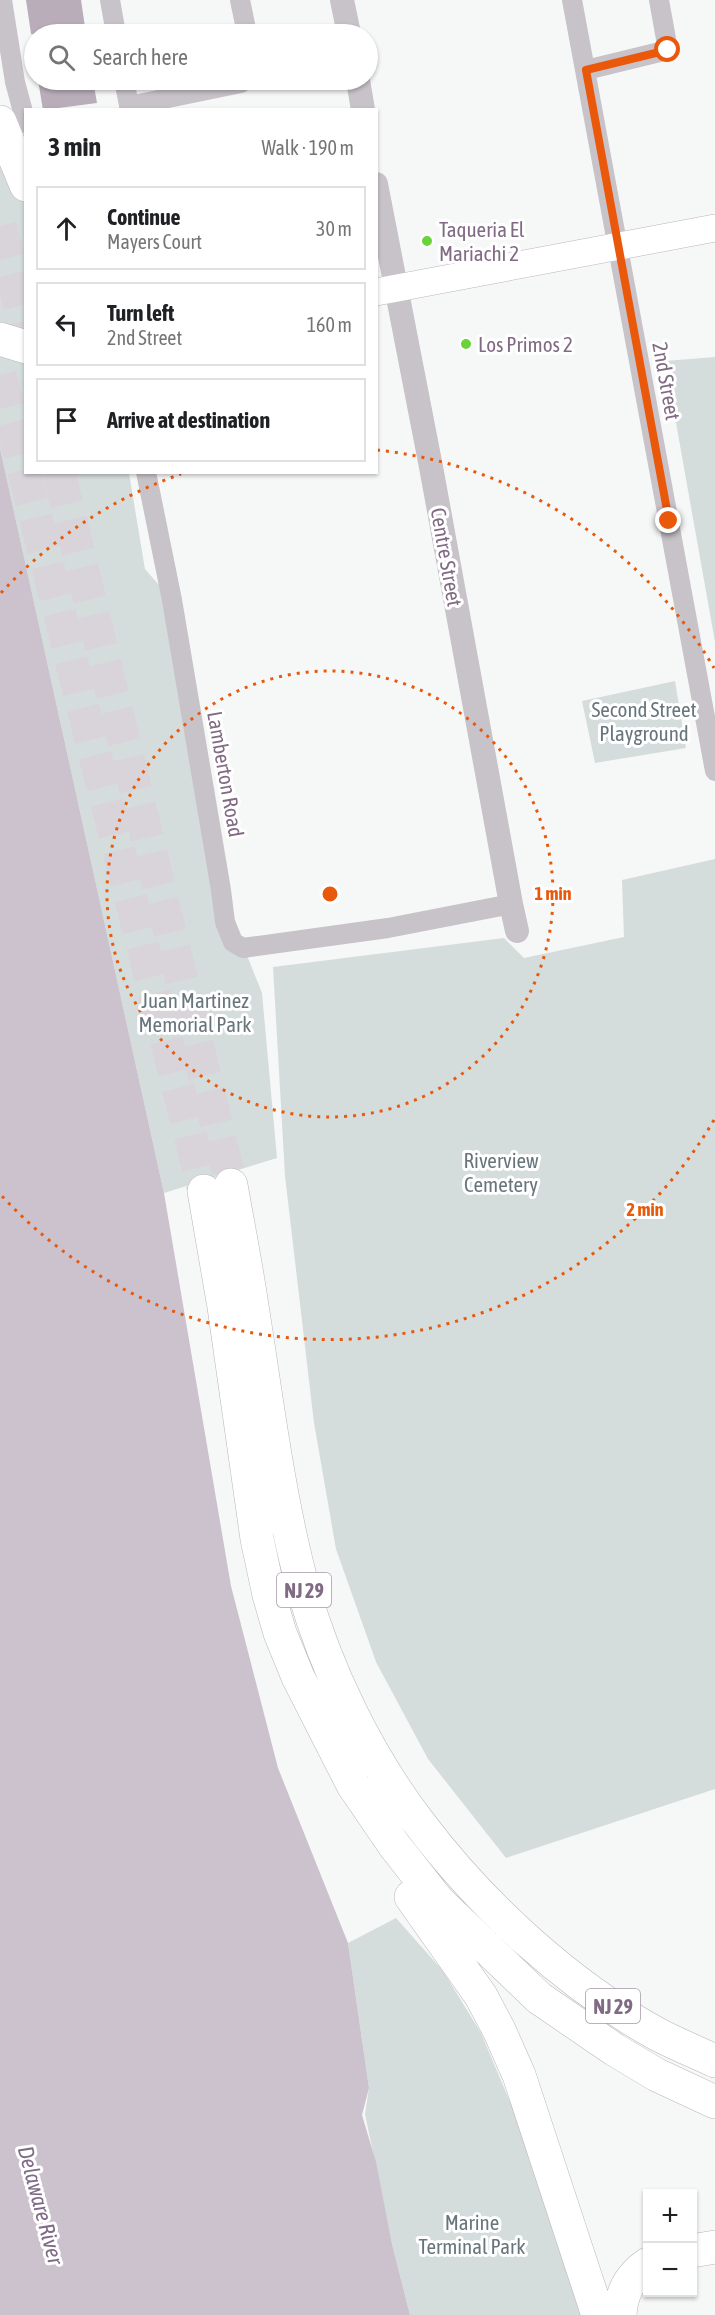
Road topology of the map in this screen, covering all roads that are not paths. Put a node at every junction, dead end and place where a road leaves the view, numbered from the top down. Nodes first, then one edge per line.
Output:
1 (2, 0) edge
2 (110, 0) edge
3 (240, 0) edge
4 (342, 0) edge
5 (572, 0) edge
6 (659, 0) edge
7 (114, 24) edge
8 (245, 24) edge
9 (347, 24) edge
10 (586, 70) junction
11 (126, 90) edge
12 (210, 90) edge
13 (360, 90) edge
14 (129, 108) edge
15 (363, 108) edge
16 (24, 116) edge
17 (0, 122) edge
18 (24, 180) edge
19 (378, 203) edge
20 (715, 228) edge
21 (618, 245) junction
22 (387, 290) edge
23 (0, 339) edge
24 (24, 347) edge
25 (146, 474) edge
26 (715, 771) edge
27 (511, 904) junction
28 (517, 931) dead end
29 (353, 1785) junction
30 (715, 2061) edge
31 (715, 2102) edge
32 (715, 2247) edge
33 (697, 2250) edge
34 (643, 2268) edge
35 (598, 2315) edge
36 (620, 2315) edge

1 - 16 street
2 - 7 street
3 - 8 street
4 - 9 street
5 - 10 street, 2nd Street
6 - 10 street
10 - 21 street, 2nd Street
11 - 14 street
12 - 14 street
13 - 15 street
17 - 18 highway
19 - 22 street, Centre Street
20 - 21 main road
21 - 22 main road
21 - 26 street, 2nd Street
22 - 27 street, Centre Street
23 - 24 highway
25 - 27 street, Lamberton Road
27 - 28 street, Centre Street
29 - 30 highway, NJ 29
29 - 31 highway, NJ 29
29 - 35 highway
32 - 33 highway
34 - 36 highway

